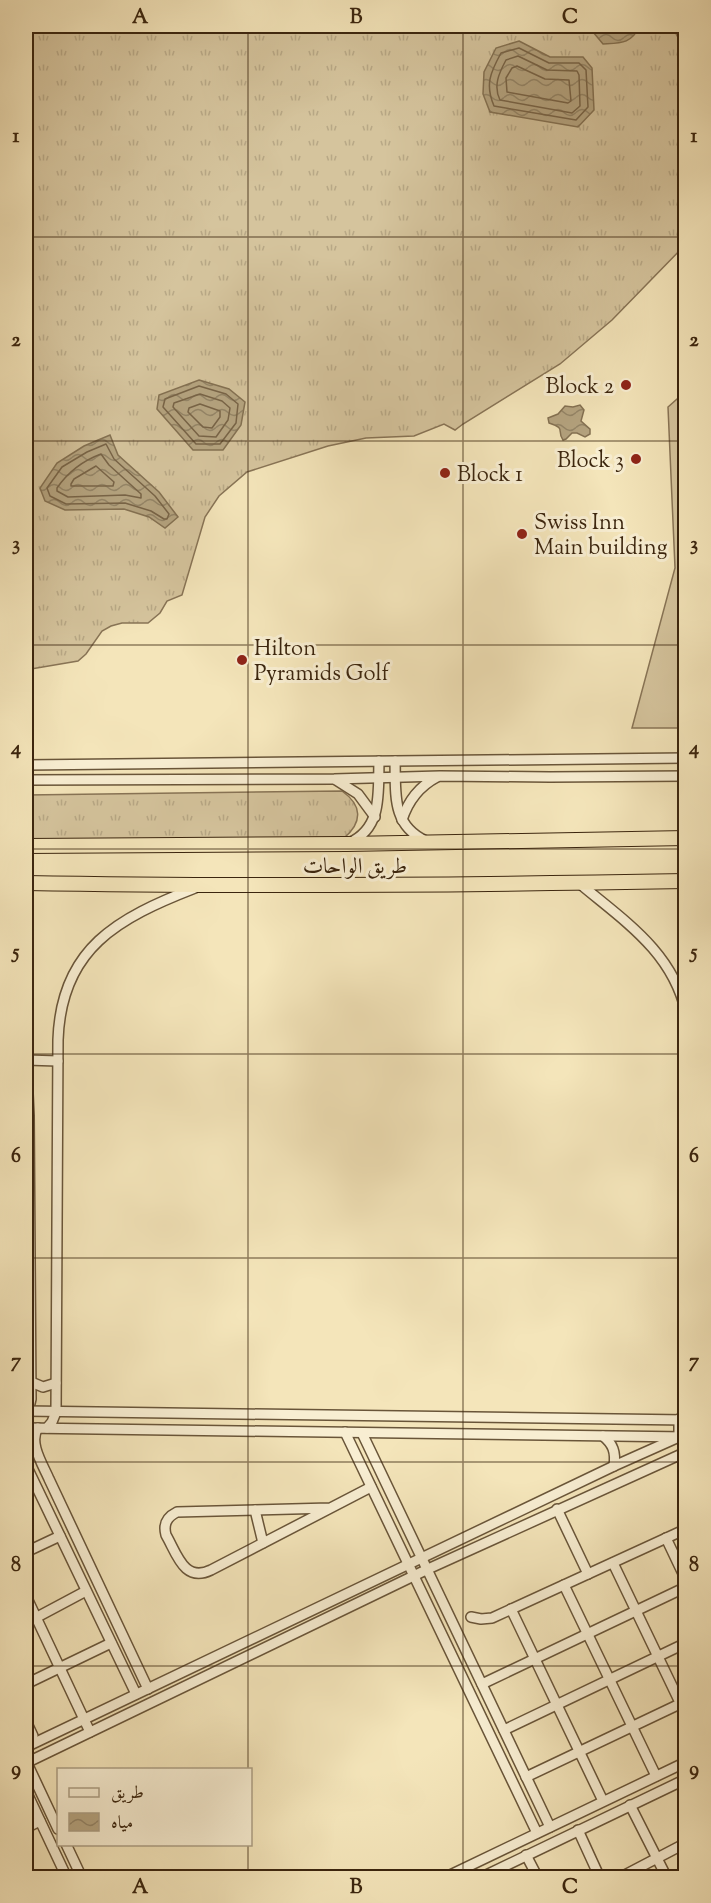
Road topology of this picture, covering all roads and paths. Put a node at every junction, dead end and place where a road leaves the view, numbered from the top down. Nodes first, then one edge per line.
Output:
1 (686, 758) edge
2 (549, 759) junction
3 (524, 760) junction
4 (379, 761) junction
5 (395, 761) junction
6 (26, 765) edge
7 (440, 776) junction
8 (686, 776) edge
9 (378, 777) junction
10 (395, 777) junction
11 (524, 777) junction
12 (550, 777) junction
13 (334, 778) junction
14 (26, 780) edge
15 (375, 817) junction
16 (402, 820) junction
17 (686, 838) edge
18 (428, 842) junction
19 (346, 844) junction
20 (26, 846) edge
21 (686, 881) edge
22 (26, 883) edge
23 (579, 883) junction
24 (200, 886) junction
25 (686, 1012) edge
26 (26, 1050) edge
27 (26, 1060) edge
28 (58, 1061) junction
29 (31, 1382) junction
30 (56, 1383) junction
31 (56, 1412) junction
32 (27, 1414) edge
33 (227, 1414) junction
34 (496, 1417) junction
35 (682, 1420) edge
36 (26, 1428) edge
37 (42, 1428) junction
38 (226, 1431) junction
39 (345, 1432) junction
40 (362, 1432) junction
41 (495, 1434) junction
42 (603, 1436) junction
43 (682, 1437) edge
44 (683, 1454) edge
45 (26, 1465) edge
46 (614, 1466) junction
47 (51, 1486) junction
48 (371, 1487) junction
49 (38, 1492) junction
50 (330, 1508) junction
51 (557, 1509) junction
52 (255, 1510) junction
53 (516, 1513) junction
54 (523, 1525) junction
55 (686, 1529) edge
56 (60, 1536) junction
57 (666, 1538) junction
58 (263, 1543) junction
59 (26, 1552) edge
60 (422, 1557) junction
61 (613, 1563) junction
62 (408, 1564) junction
63 (428, 1569) junction
64 (588, 1574) junction
65 (414, 1576) junction
66 (686, 1580) edge
67 (564, 1585) junction
68 (686, 1587) edge
69 (86, 1591) junction
70 (26, 1596) edge
71 (511, 1609) junction
72 (636, 1611) junction
73 (471, 1617) dead end
74 (36, 1618) junction
75 (26, 1623) edge
76 (264, 1633) junction
77 (588, 1634) junction
78 (111, 1643) junction
79 (686, 1643) edge
80 (270, 1645) junction
81 (657, 1656) junction
82 (535, 1659) junction
83 (60, 1667) junction
84 (610, 1679) junction
85 (26, 1684) edge
86 (148, 1689) junction
87 (484, 1689) junction
88 (136, 1694) junction
89 (473, 1700) junction
90 (683, 1702) edge
91 (557, 1704) junction
92 (686, 1716) edge
93 (84, 1719) junction
94 (26, 1722) edge
95 (632, 1726) junction
96 (504, 1730) junction
97 (90, 1732) junction
98 (33, 1736) dead end
99 (26, 1747) edge
100 (579, 1752) junction
101 (686, 1762) edge
102 (26, 1763) edge
103 (656, 1776) junction
104 (526, 1777) junction
105 (686, 1779) edge
106 (26, 1791) edge
107 (603, 1801) junction
108 (630, 1805) junction
109 (40, 1821) junction
110 (57, 1827) edge
111 (550, 1827) junction
112 (26, 1828) edge
113 (578, 1830) junction
114 (537, 1833) junction
115 (686, 1843) edge
116 (66, 1846) edge
117 (526, 1855) junction
118 (657, 1858) junction
119 (464, 1873) edge
120 (482, 1877) edge
121 (67, 1878) edge
122 (82, 1878) edge
123 (444, 1878) edge
124 (538, 1878) edge
125 (600, 1878) edge
126 (619, 1878) edge
127 (667, 1878) edge

1 - 2 street
2 - 3 street
2 - 12 street
3 - 5 street
3 - 11 street
4 - 5 street
4 - 6 street
4 - 9 street
5 - 10 street
7 - 10 street
7 - 11 street
7 - 16 street
8 - 12 street
9 - 10 street
9 - 13 street
9 - 15 street
10 - 16 street
11 - 12 street
13 - 14 street
13 - 15 street
15 - 19 street
16 - 18 street
17 - 18 highway, طريق الواحات
18 - 19 highway, طريق الواحات
19 - 20 highway, طريق الواحات
21 - 23 highway, طريق الواحات
22 - 24 highway, طريق الواحات
23 - 24 highway, طريق الواحات
23 - 25 street
24 - 28 street
26 - 27 street
27 - 28 street
27 - 29 street
28 - 30 street
29 - 30 street
29 - 32 street
30 - 31 street
31 - 32 street
31 - 33 street
31 - 37 street
33 - 34 street
33 - 38 street
34 - 35 street
34 - 41 street
35 - 43 street
36 - 37 street
37 - 38 street
37 - 47 street
38 - 39 street
39 - 40 street
39 - 48 street
40 - 41 street
40 - 60 street
41 - 42 street
42 - 43 street
42 - 46 street
43 - 46 street
44 - 51 street
45 - 49 street
46 - 53 street
47 - 49 street
47 - 86 street
48 - 50 street
48 - 62 street
49 - 56 street
50 - 52 street
50 - 58 street
51 - 54 street
51 - 64 street
52 - 58 street
52 - 58 street
53 - 54 street
53 - 60 street
54 - 63 street
55 - 57 street
56 - 59 street
56 - 69 street
57 - 61 street
57 - 66 street
60 - 62 street
60 - 63 street
61 - 64 street
61 - 72 street
62 - 65 street
62 - 76 street
63 - 65 street
63 - 87 street
64 - 67 street
65 - 80 street
65 - 89 street
67 - 71 street
67 - 77 street
68 - 72 street
69 - 74 street
69 - 78 street
70 - 74 street
71 - 73 street
71 - 82 street
72 - 77 street
72 - 81 street
74 - 75 street
74 - 83 street
76 - 80 street
76 - 86 street
77 - 82 street
77 - 84 street
78 - 83 street
78 - 88 street
79 - 81 street
80 - 97 street
81 - 84 street
81 - 90 street
82 - 87 street
82 - 91 street
83 - 85 street
83 - 93 street
84 - 91 street
84 - 95 street
86 - 88 street
87 - 89 street
87 - 96 street
88 - 93 street
89 - 114 street
90 - 92 street
90 - 95 street
91 - 96 street
91 - 100 street
93 - 97 street
93 - 99 street
94 - 98 street
95 - 100 street
95 - 103 street
96 - 104 street
97 - 102 street
100 - 104 street
100 - 107 street
101 - 103 street
102 - 110 street
103 - 107 street
104 - 111 street
105 - 108 street
106 - 109 street
107 - 111 street
108 - 113 street
108 - 118 street
109 - 112 street
109 - 121 street
111 - 114 street
113 - 117 street
113 - 125 street
114 - 119 street
115 - 118 street
116 - 122 street
117 - 120 street
117 - 124 street
118 - 126 street
118 - 127 street
119 - 123 street

